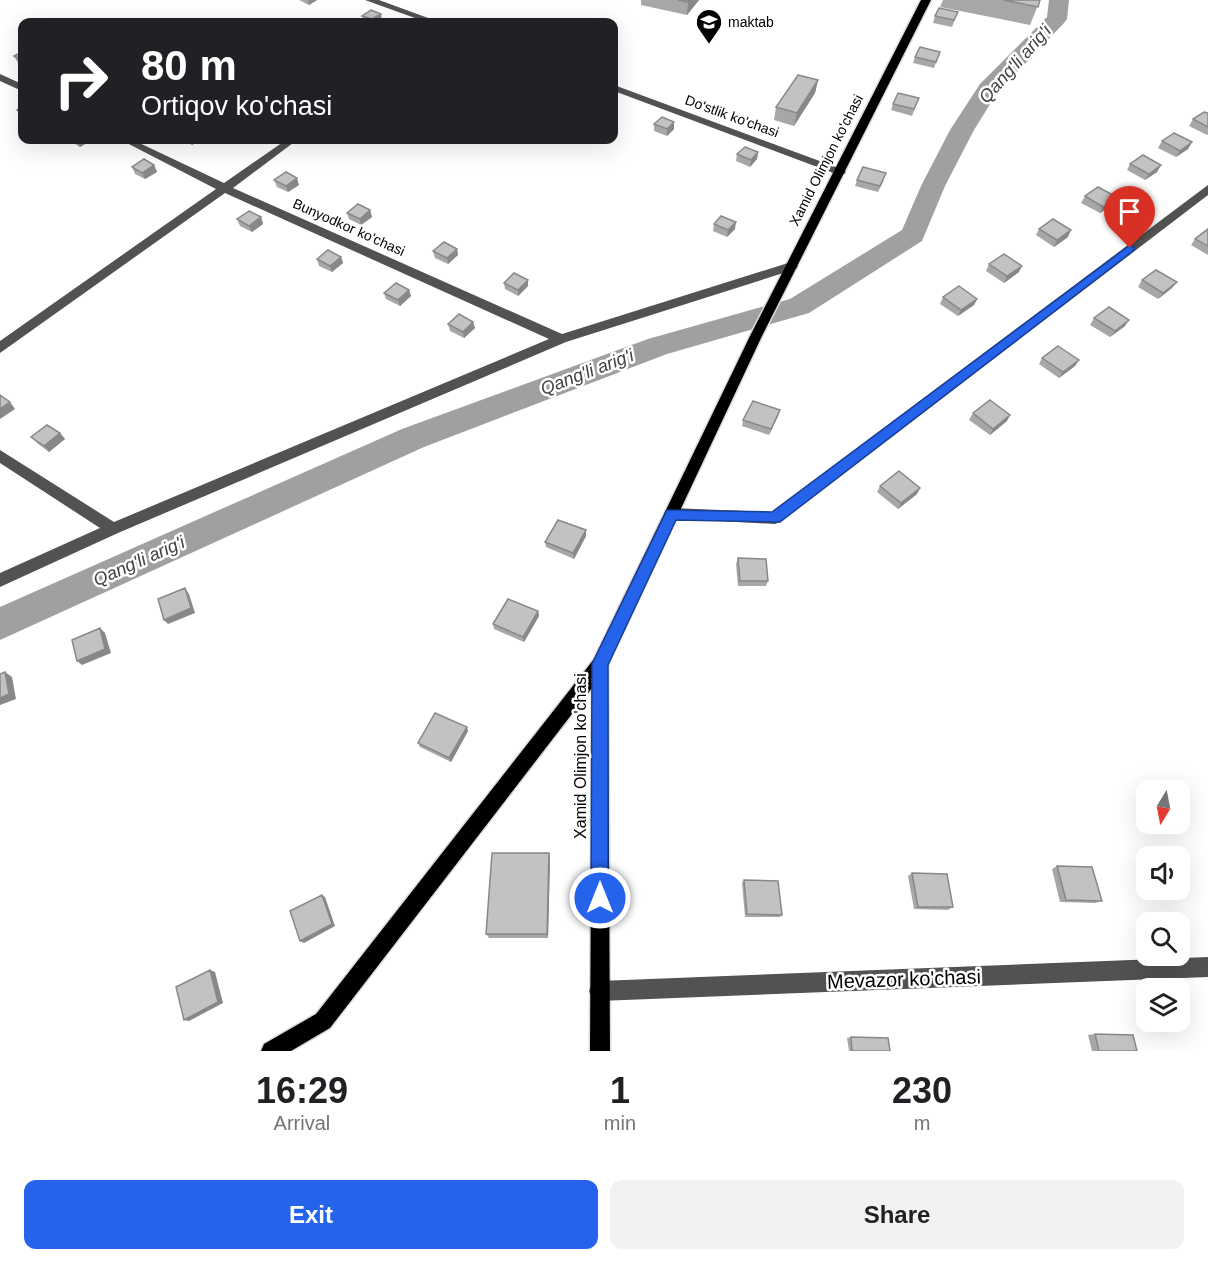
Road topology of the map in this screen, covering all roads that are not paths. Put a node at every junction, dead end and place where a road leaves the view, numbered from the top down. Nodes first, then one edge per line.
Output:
1 (370, 0) edge
2 (926, 0) edge
3 (422, 18) edge
4 (0, 77) edge
5 (18, 86) edge
6 (618, 89) edge
7 (134, 144) edge
8 (286, 144) edge
9 (840, 172) junction
10 (224, 188) junction
11 (1207, 191) edge
12 (792, 266) junction
13 (561, 339) junction
14 (0, 348) edge
15 (0, 456) edge
16 (672, 514) junction
17 (113, 529) junction
18 (0, 580) edge
19 (600, 664) junction
20 (1208, 967) edge
21 (599, 991) junction
22 (271, 1051) edge
23 (600, 1051) edge

1 - 3 street
2 - 9 main road, Xamid Olimjon ko'chasi
4 - 5 street
6 - 9 street, Do'stlik ko'chasi
7 - 10 street, Bunyodkor ko'chasi
8 - 10 street
9 - 12 main road, Xamid Olimjon ko'chasi
10 - 13 street, Bunyodkor ko'chasi
10 - 14 street
11 - 16 street
12 - 13 street
12 - 16 main road, Xamid Olimjon ko'chasi
13 - 17 street
15 - 17 street
16 - 19 main road, Xamid Olimjon ko'chasi
17 - 18 street
19 - 21 main road, Xamid Olimjon ko'chasi
19 - 22 main road
20 - 21 street, Mevazor ko'chasi
21 - 23 main road, Xamid Olimjon ko'chasi

